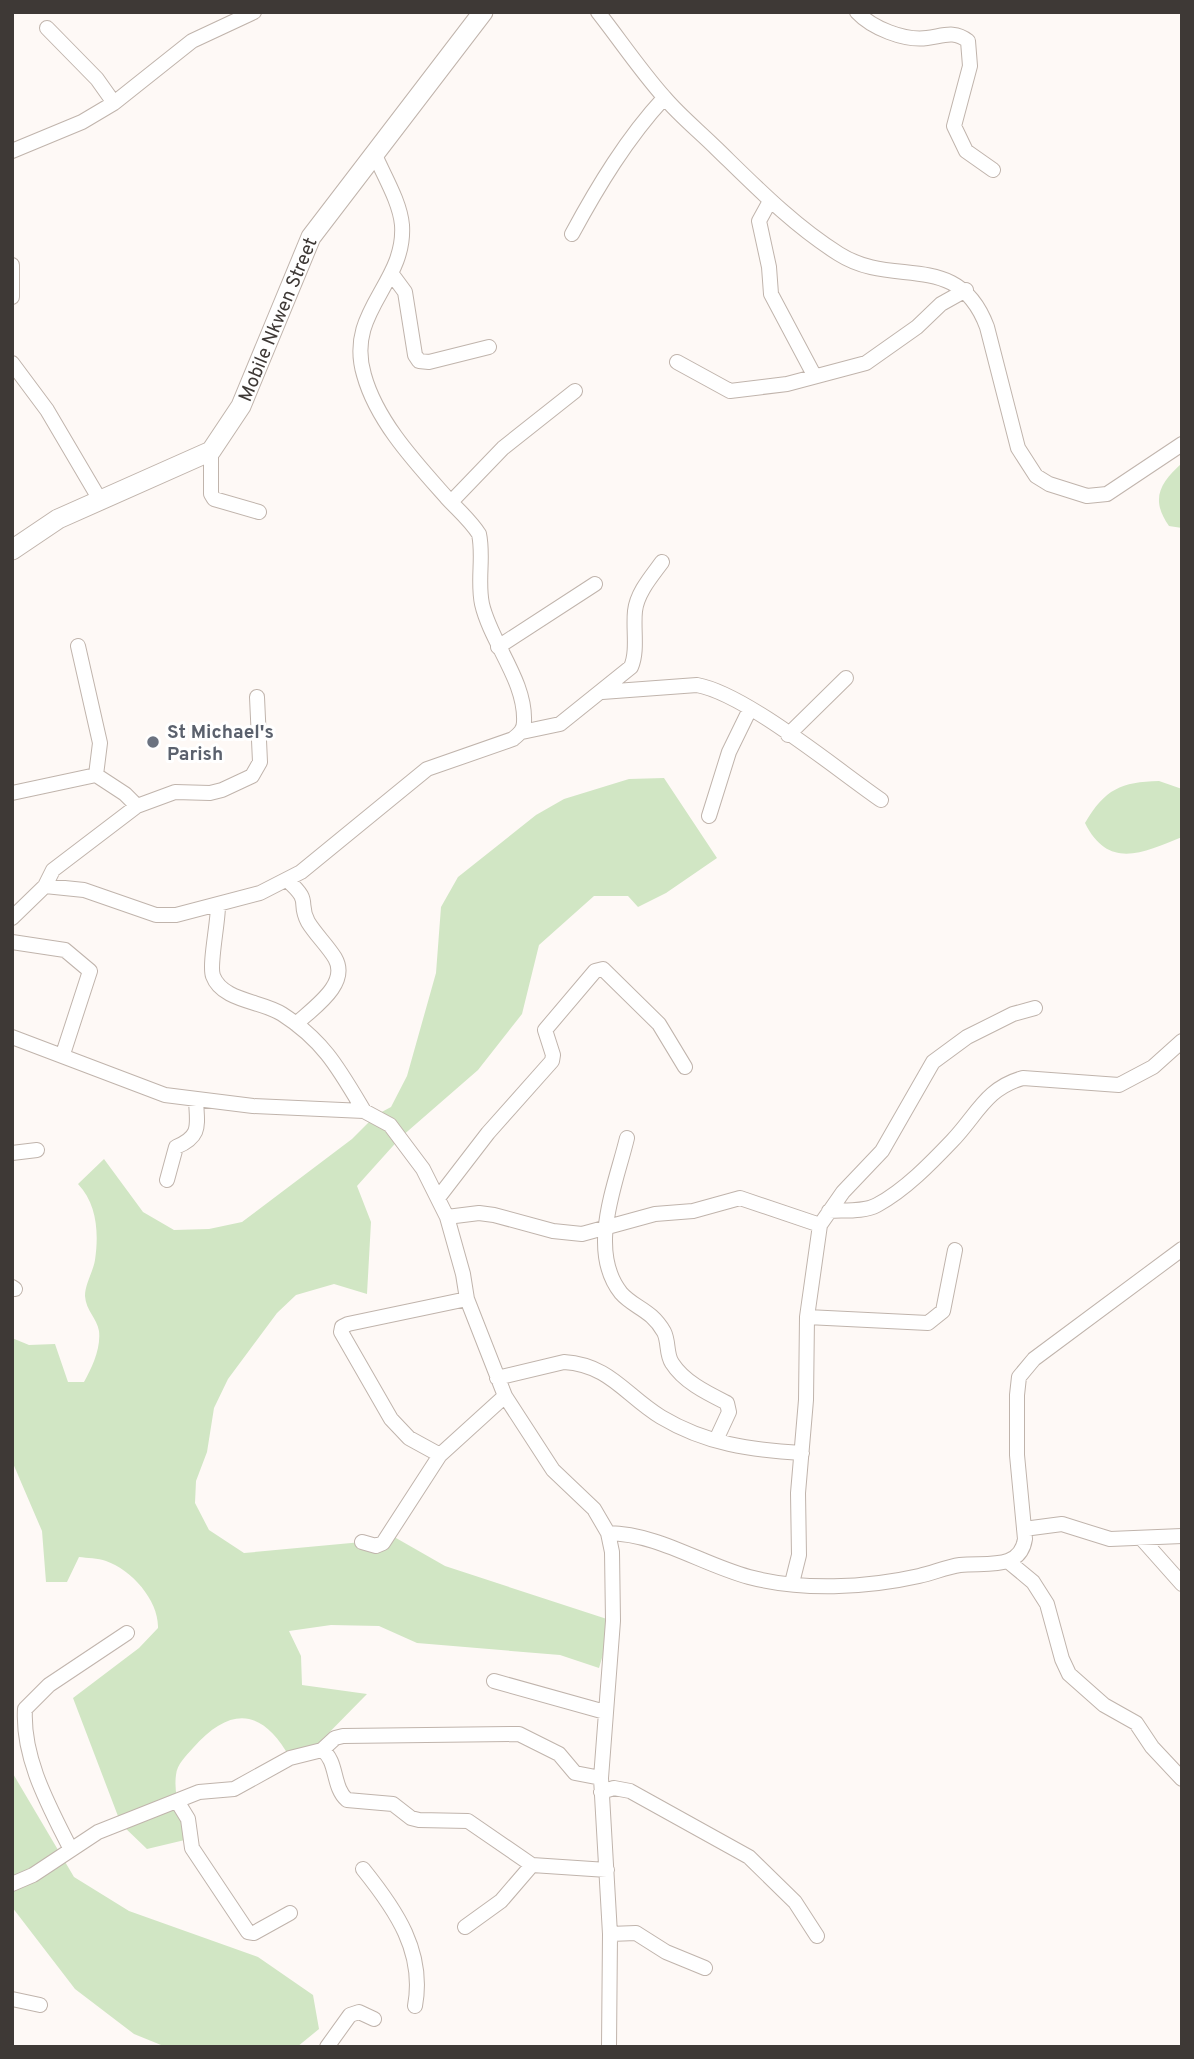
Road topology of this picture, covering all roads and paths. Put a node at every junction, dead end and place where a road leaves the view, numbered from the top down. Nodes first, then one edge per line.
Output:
1 (254, 12) edge
2 (483, 12) edge
3 (598, 12) edge
4 (856, 12) edge
5 (234, 16) edge
6 (47, 28) dead end
7 (664, 98) junction
8 (114, 103) junction
9 (12, 151) edge
10 (375, 155) junction
11 (993, 170) dead end
12 (770, 201) junction
13 (572, 234) dead end
14 (12, 265) edge
15 (391, 273) junction
16 (966, 290) junction
17 (12, 297) edge
18 (489, 347) dead end
19 (677, 362) dead end
20 (12, 363) edge
21 (814, 375) junction
22 (575, 391) dead end
23 (1182, 444) edge
24 (211, 451) junction
25 (100, 500) junction
26 (451, 502) junction
27 (260, 512) dead end
28 (12, 550) edge
29 (662, 562) dead end
30 (595, 584) dead end
31 (78, 646) dead end
32 (498, 647) junction
33 (846, 678) dead end
34 (602, 692) junction
35 (257, 697) dead end
36 (750, 709) junction
37 (522, 732) junction
38 (788, 735) junction
39 (96, 775) junction
40 (12, 793) edge
41 (881, 800) dead end
42 (137, 806) junction
43 (709, 816) dead end
44 (287, 880) junction
45 (45, 887) junction
46 (218, 906) junction
47 (12, 918) edge
48 (12, 942) edge
49 (1035, 1008) dead end
50 (296, 1024) junction
51 (12, 1037) edge
52 (1182, 1041) edge
53 (63, 1054) junction
54 (685, 1067) dead end
55 (196, 1100) junction
56 (364, 1111) junction
57 (627, 1138) dead end
58 (37, 1150) dead end
59 (12, 1153) edge
60 (167, 1180) dead end
61 (438, 1198) junction
62 (829, 1211) junction
63 (447, 1217) junction
64 (820, 1225) junction
65 (606, 1228) junction
66 (1182, 1248) edge
67 (955, 1250) dead end
68 (467, 1299) junction
69 (807, 1317) junction
70 (498, 1378) junction
71 (505, 1396) junction
72 (716, 1440) junction
73 (802, 1454) junction
74 (440, 1455) junction
75 (1024, 1529) junction
76 (608, 1533) junction
77 (1182, 1536) edge
78 (1142, 1539) junction
79 (362, 1542) dead end
80 (1009, 1562) junction
81 (792, 1583) junction
82 (1182, 1584) edge
83 (127, 1633) dead end
84 (494, 1681) dead end
85 (19, 1707) edge
86 (605, 1712) junction
87 (322, 1750) junction
88 (1182, 1779) edge
89 (601, 1785) junction
90 (177, 1801) junction
91 (69, 1848) junction
92 (532, 1865) junction
93 (363, 1869) dead end
94 (607, 1870) junction
95 (12, 1884) edge
96 (290, 1913) dead end
97 (465, 1927) dead end
98 (610, 1934) junction
99 (817, 1936) dead end
100 (705, 1968) dead end
101 (12, 1999) edge
102 (40, 2006) dead end
103 (415, 2006) dead end
104 (374, 2019) dead end
105 (327, 2047) edge
106 (608, 2047) edge

1 - 5 street
2 - 10 highway, Mobile Nkwen Street
3 - 7 street
4 - 11 street
5 - 8 street
6 - 8 street
7 - 12 street
7 - 13 street
8 - 9 street
10 - 15 street
10 - 24 highway, Mobile Nkwen Street
12 - 16 street
12 - 21 street
14 - 17 street
15 - 18 street
15 - 26 street
16 - 21 street
16 - 23 street
19 - 21 street
20 - 25 street
22 - 26 street
24 - 25 highway
24 - 27 street
25 - 28 highway
26 - 32 street
29 - 34 street
30 - 32 street
31 - 39 street
32 - 37 street
33 - 38 street
34 - 36 street
34 - 37 street
35 - 42 street
36 - 38 street
36 - 43 street
37 - 44 street
38 - 41 street
39 - 40 street
39 - 42 street
42 - 45 street
44 - 46 street
44 - 50 street
45 - 46 street
45 - 47 street
46 - 50 street
48 - 53 street
49 - 62 street
50 - 56 street
51 - 53 street
52 - 62 street
53 - 55 street
54 - 61 street
55 - 56 street
55 - 60 street
56 - 61 street
57 - 65 street
58 - 59 street
61 - 63 street
62 - 64 street
63 - 65 street
63 - 68 street
64 - 65 street
64 - 69 street
65 - 72 street
66 - 75 street
67 - 69 street
68 - 70 street
68 - 74 street
69 - 73 street
70 - 71 street
70 - 72 street
71 - 74 street
71 - 76 street
72 - 73 street
73 - 81 street
74 - 79 street
75 - 78 street
75 - 80 street
76 - 81 street
76 - 86 street
77 - 78 street
78 - 82 street
80 - 81 street
80 - 88 street
83 - 85 street
84 - 86 street
85 - 91 street
86 - 89 street
87 - 89 street
87 - 90 street
87 - 92 street
89 - 94 street
89 - 99 street
90 - 91 street
90 - 96 street
91 - 95 street
92 - 94 street
92 - 97 street
93 - 103 street
94 - 98 street
98 - 100 street
98 - 106 street
101 - 102 street
104 - 105 street

